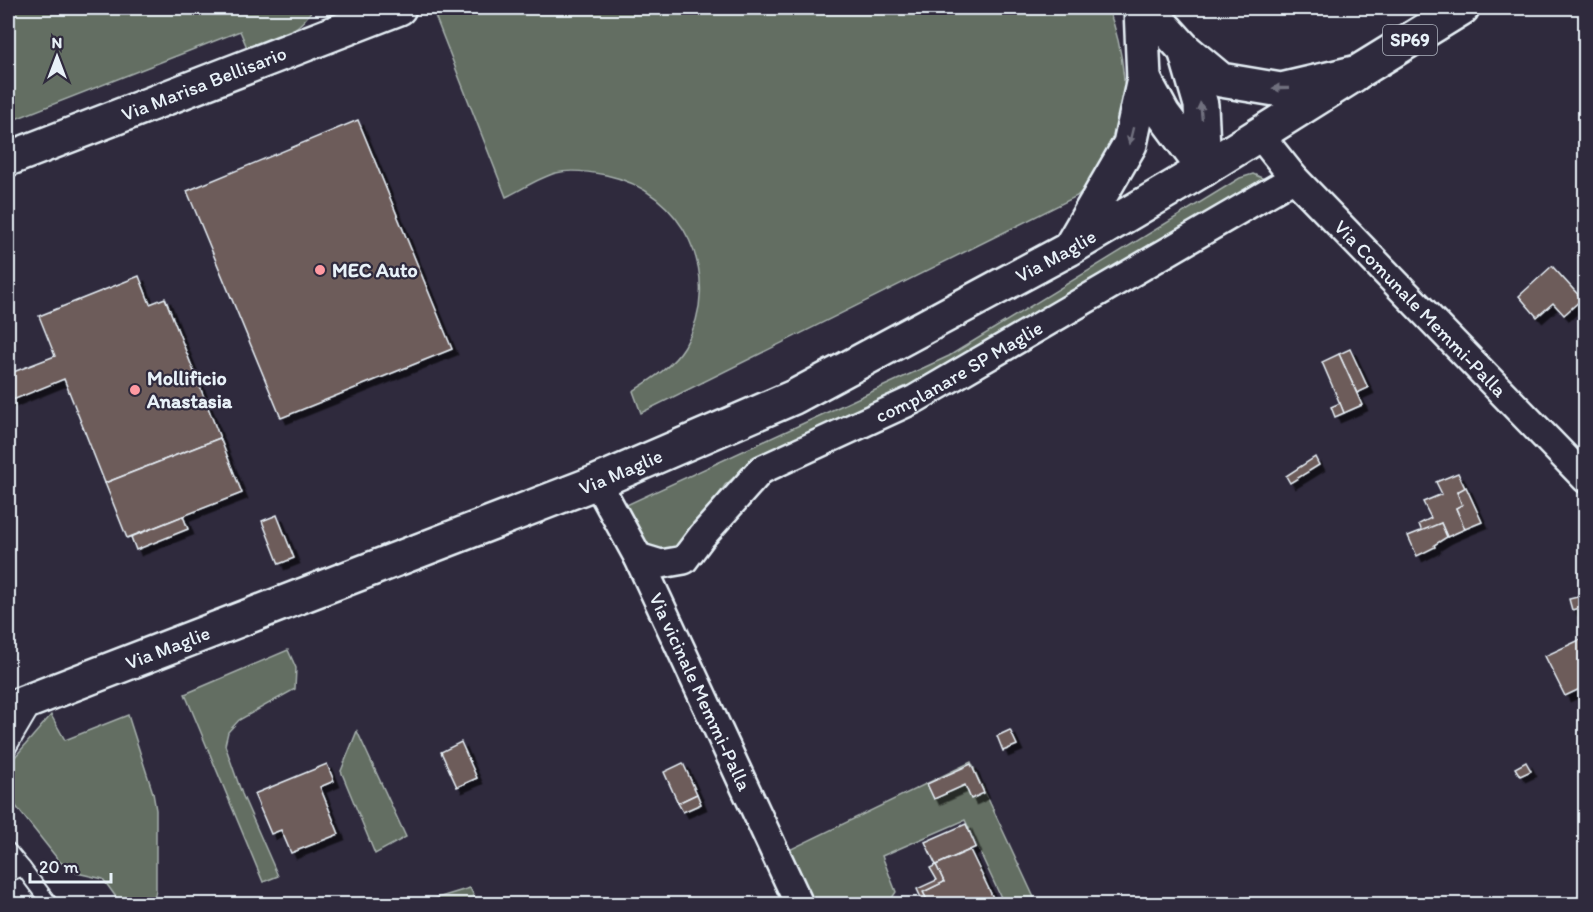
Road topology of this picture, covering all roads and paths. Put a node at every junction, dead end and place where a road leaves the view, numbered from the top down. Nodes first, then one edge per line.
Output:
1 (399, 8) edge
2 (1141, 8) edge
3 (1147, 8) edge
4 (1461, 8) edge
5 (1185, 50) junction
6 (1358, 72) junction
7 (1144, 79) junction
8 (1259, 135) junction
9 (8, 159) edge
10 (1204, 169) junction
11 (1294, 178) junction
12 (1069, 249) junction
13 (1586, 479) edge
14 (597, 482) junction
15 (638, 557) junction
16 (38, 697) junction
17 (8, 709) edge
18 (8, 749) edge
19 (8, 850) edge
20 (23, 868) junction
21 (8, 874) edge
22 (50, 904) edge
23 (799, 904) edge

1 - 9 street, Via Marisa Bellisario
2 - 7 street
3 - 5 street
4 - 6 street, SP69
6 -> 5 street
10 -> 5 street
6 - 8 street, SP69
7 - 10 street
7 -> 12 street
8 - 10 street, SP69
8 - 11 street, Via Comunale Memmi-Palla
10 - 12 street, Via Maglie
11 - 13 street, Via Comunale Memmi-Palla
11 - 15 street, complanare SP Maglie
12 - 14 street, Via Maglie
14 - 15 street, Via vicinale Memmi-Palla
14 - 16 street, Via Maglie
15 - 23 street, Via vicinale Memmi-Palla
16 - 17 street, Via Maglie
16 - 18 lane
19 - 20 lane
20 - 21 lane
20 - 22 lane

